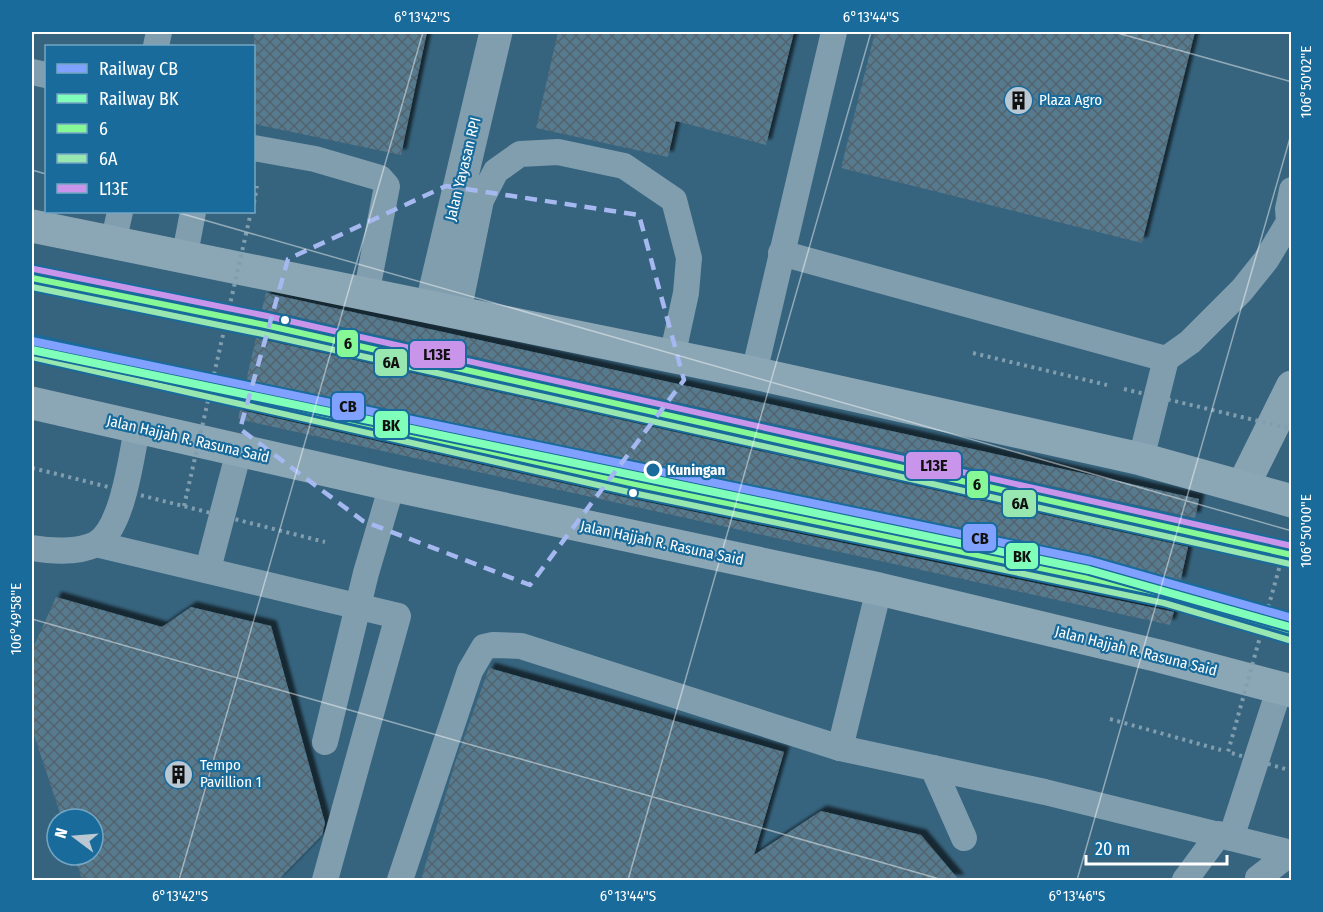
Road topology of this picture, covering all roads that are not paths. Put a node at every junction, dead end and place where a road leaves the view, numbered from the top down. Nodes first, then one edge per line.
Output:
1 (496, 32) edge
2 (834, 32) edge
3 (255, 148) edge
4 (1292, 190) edge
5 (120, 213) edge
6 (193, 213) edge
7 (1290, 223) edge
8 (32, 226) edge
9 (113, 243) junction
10 (781, 253) junction
11 (184, 259) junction
12 (32, 278) edge
13 (366, 295) junction
14 (444, 310) junction
15 (32, 348) edge
16 (672, 357) junction
17 (1166, 359) junction
18 (754, 374) junction
19 (1292, 387) edge
20 (32, 403) edge
21 (137, 429) junction
22 (239, 451) junction
23 (1141, 459) junction
24 (392, 485) junction
25 (1243, 486) junction
26 (1292, 501) edge
27 (96, 544) junction
28 (32, 548) edge
29 (1292, 555) edge
30 (208, 569) junction
31 (879, 590) junction
32 (357, 607) junction
33 (1292, 631) edge
34 (1286, 689) edge
35 (325, 742) dead end
36 (840, 748) junction
37 (933, 768) junction
38 (1225, 836) junction
39 (964, 838) dead end
40 (1291, 852) edge
41 (1258, 878) dead end
42 (325, 880) edge
43 (400, 880) edge
44 (1185, 880) edge

1 - 14 street, Jalan Yayasan RPI
2 - 10 lane
3 - 13 lane
4 - 7 lane
5 - 9 lane
6 - 11 lane
7 - 17 lane
8 - 9 main road
9 - 11 main road
10 - 17 lane
10 - 18 lane
11 - 13 main road
12 - 29 lane
13 - 14 main road
14 - 16 main road
14 - 16 lane
15 - 33 lane
16 - 18 main road
17 - 23 lane
18 - 23 main road
19 - 25 street
20 - 21 main road, Jalan Hajjah R. Rasuna Said
21 - 22 main road, Jalan Hajjah R. Rasuna Said
21 - 27 lane
22 - 24 main road, Jalan Hajjah R. Rasuna Said
22 - 30 lane
23 - 25 main road
24 - 31 main road, Jalan Hajjah R. Rasuna Said
24 - 32 lane
25 - 26 main road
27 - 28 lane
27 - 30 lane
30 - 32 lane
31 - 34 main road, Jalan Hajjah R. Rasuna Said
31 - 36 lane
32 - 35 lane
32 - 42 lane
34 - 38 lane
36 - 37 lane
36 - 43 lane
37 - 38 lane
37 - 39 lane
38 - 40 lane
38 - 44 lane
40 - 41 lane

